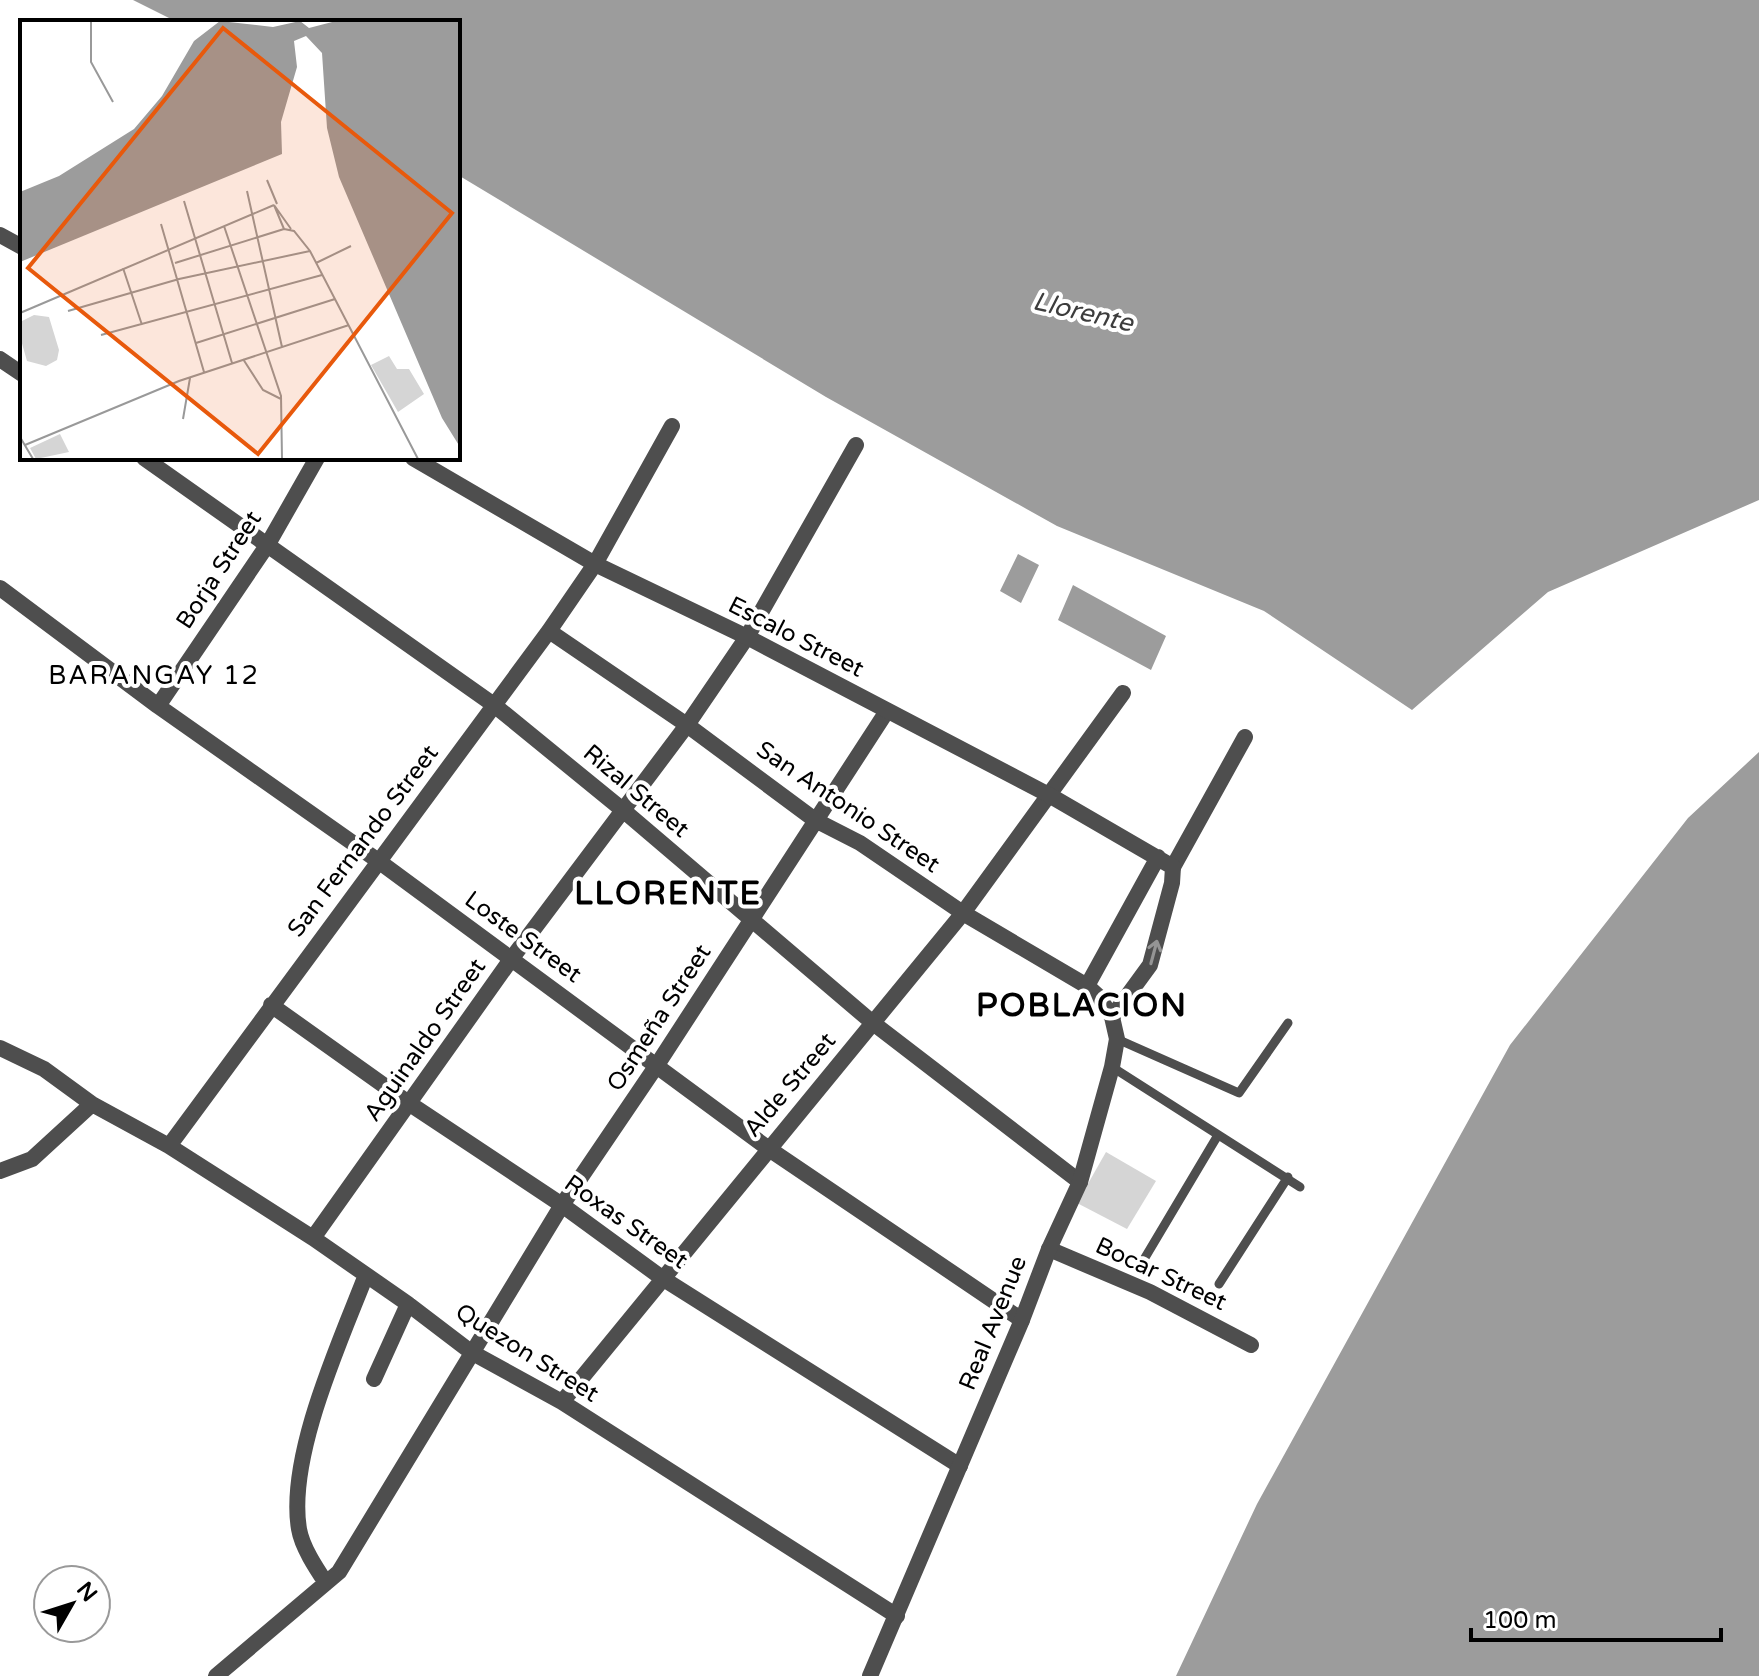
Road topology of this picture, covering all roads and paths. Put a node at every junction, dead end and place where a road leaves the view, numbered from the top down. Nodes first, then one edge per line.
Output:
1 (0, 235) edge
2 (20, 246) edge
3 (0, 359) edge
4 (20, 373) edge
5 (672, 426) dead end
6 (856, 445) dead end
7 (147, 460) edge
8 (316, 460) edge
9 (416, 460) edge
10 (268, 544) junction
11 (595, 564) junction
12 (0, 588) edge
13 (549, 631) junction
14 (747, 637) junction
15 (1123, 693) dead end
16 (494, 705) junction
17 (158, 706) junction
18 (887, 711) junction
19 (687, 725) junction
20 (1245, 737) dead end
21 (1049, 795) junction
22 (624, 811) junction
23 (815, 820) junction
24 (1158, 857) junction
25 (377, 860) junction
26 (1173, 867) junction
27 (963, 913) junction
28 (752, 920) junction
29 (512, 958) junction
30 (1087, 986) junction
31 (271, 1005) junction
32 (1112, 1017) junction
33 (873, 1023) junction
34 (1288, 1023) dead end
35 (1117, 1039) junction
36 (0, 1048) edge
37 (657, 1065) junction
38 (1112, 1067) junction
39 (92, 1104) junction
40 (410, 1104) junction
41 (1218, 1135) junction
42 (169, 1146) junction
43 (769, 1149) junction
44 (0, 1171) edge
45 (1288, 1177) junction
46 (1080, 1182) junction
47 (1300, 1187) dead end
48 (562, 1205) junction
49 (313, 1238) junction
50 (1049, 1249) junction
51 (1143, 1261) dead end
52 (366, 1275) junction
53 (662, 1278) junction
54 (1219, 1284) dead end
55 (408, 1304) junction
56 (1022, 1320) junction
57 (1251, 1345) dead end
58 (471, 1352) junction
59 (374, 1379) dead end
60 (562, 1402) junction
61 (960, 1466) junction
62 (326, 1583) junction
63 (897, 1616) junction
64 (216, 1676) edge
65 (870, 1676) edge

1 - 2 street
3 - 4 street
5 - 11 street, San Fernando Street
6 - 14 street, Aguinaldo Street
7 - 10 street, Rizal Street
8 - 10 street, Borja Street
9 - 11 street, Escalo Street
10 - 16 street, Rizal Street
10 - 17 street, Borja Street
11 - 13 street, San Fernando Street
11 - 14 street, Escalo Street
12 - 17 street, Loste Street
13 - 16 street, San Fernando Street
13 - 19 street, San Antonio Street
14 - 18 street, Escalo Street
14 - 19 street, Aguinaldo Street
15 - 21 street, Alde Street
16 - 22 street, Rizal Street
16 - 25 street, San Fernando Street
17 - 25 street, Loste Street
18 - 21 street, Escalo Street
18 - 23 street, Osmeña Street
19 - 22 street, Aguinaldo Street
19 - 23 street, San Antonio Street
20 - 26 street
21 - 24 street, Escalo Street
21 - 27 street, Alde Street
22 - 28 street, Rizal Street
22 - 29 street, Aguinaldo Street
23 - 27 street, San Antonio Street
23 - 28 street, Osmeña Street
24 - 26 street, Escalo Street
24 - 30 street
25 - 29 street, Loste Street
25 - 31 street, San Fernando Street
32 -> 26 street
27 - 30 street, San Antonio Street
27 - 33 street, Alde Street
28 - 33 street, Rizal Street
28 - 37 street, Osmeña Street
29 - 37 street, Loste Street
29 - 40 street, Aguinaldo Street
30 - 32 street, Real Avenue
31 - 40 street, Roxas Street
31 - 42 street, San Fernando Street
32 - 35 street, Real Avenue
33 - 43 street, Alde Street
33 - 46 street, Rizal Street
34 - 35 lane
35 - 38 street, Real Avenue
36 - 39 street, Quezon Street
37 - 43 street, Loste Street
37 - 48 street, Osmeña Street
38 - 41 lane
38 - 46 street, Real Avenue
39 - 42 street, Quezon Street
39 - 44 street
40 - 48 street, Roxas Street
40 - 49 street, Aguinaldo Street
41 - 45 lane
41 - 51 lane
42 - 49 street, Quezon Street
43 - 53 street, Alde Street
43 - 56 street, Loste Street
45 - 47 lane
45 - 54 lane
46 - 50 street, Real Avenue
48 - 53 street, Roxas Street
48 - 58 street, Osmeña Street
49 - 52 street, Quezon Street
50 - 56 street, Real Avenue
50 - 57 street, Bocar Street
52 - 55 street, Quezon Street
52 - 62 street
53 - 60 street, Alde Street
53 - 61 street, Roxas Street
55 - 58 street, Quezon Street
55 - 59 street
56 - 61 street, Real Avenue
58 - 60 street, Quezon Street
58 - 62 street, Osmeña Street
60 - 63 street, Quezon Street
61 - 63 street, Real Avenue
62 - 64 street, Osmeña Street
63 - 65 street, Real Avenue

